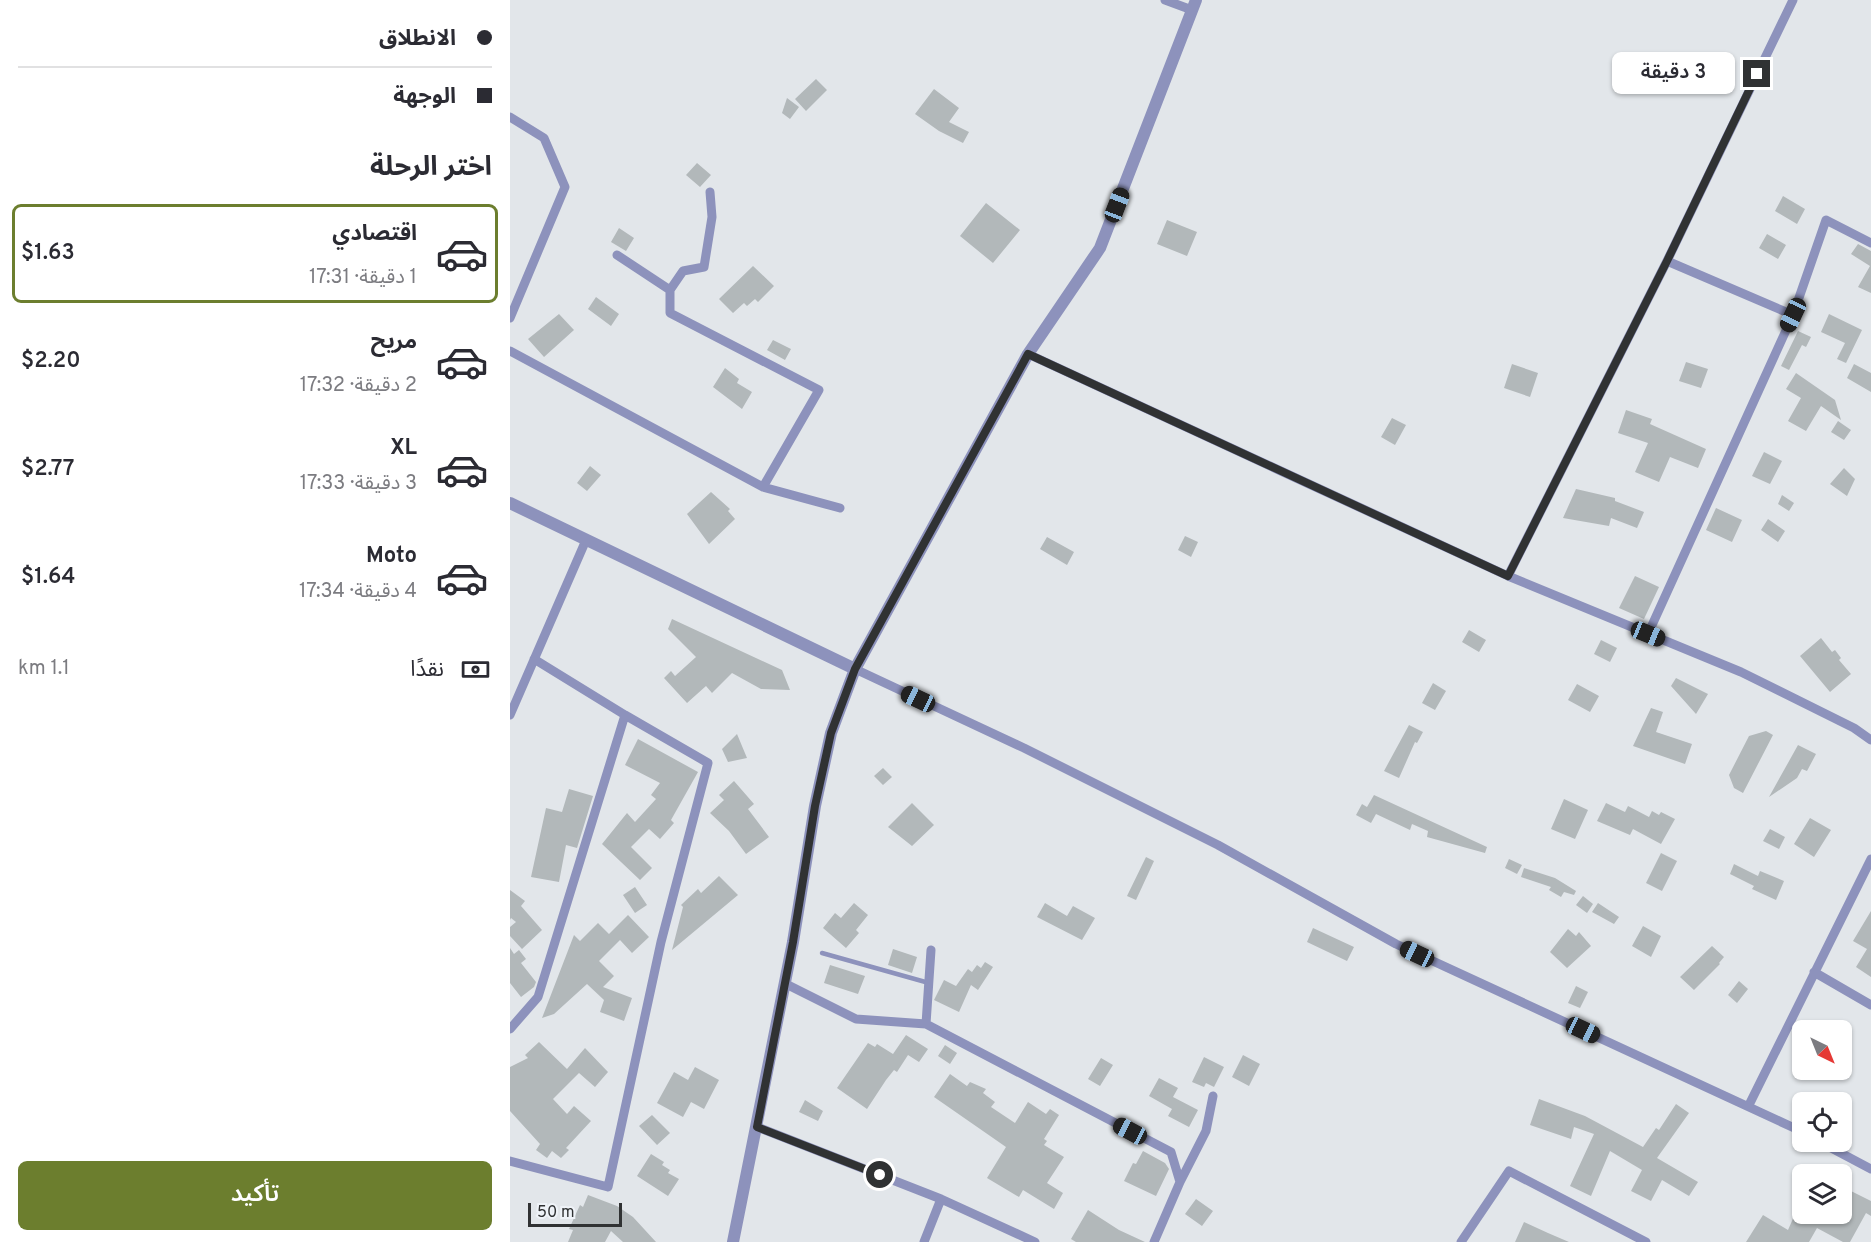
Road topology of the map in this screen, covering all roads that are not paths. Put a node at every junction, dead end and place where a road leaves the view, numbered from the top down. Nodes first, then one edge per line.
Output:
1 (1165, 0) edge
2 (1793, 0) edge
3 (1194, 5) edge
4 (510, 117) edge
5 (710, 192) dead end
6 (1871, 243) edge
7 (617, 255) dead end
8 (1667, 261) junction
9 (670, 290) junction
10 (1793, 315) junction
11 (510, 318) edge
12 (510, 351) edge
13 (1028, 354) junction
14 (763, 487) junction
15 (510, 503) edge
16 (840, 508) dead end
17 (586, 540) junction
18 (1508, 576) junction
19 (1648, 634) junction
20 (534, 659) junction
21 (855, 669) junction
22 (510, 715) edge
23 (625, 715) junction
24 (1871, 740) edge
25 (1871, 859) edge
26 (931, 950) dead end
27 (822, 953) dead end
28 (1814, 972) junction
29 (784, 983) junction
30 (928, 983) junction
31 (1871, 1005) edge
32 (926, 1024) junction
33 (510, 1029) edge
34 (1213, 1096) dead end
35 (1749, 1106) junction
36 (757, 1127) junction
37 (1792, 1127) edge
38 (1839, 1152) edge
39 (510, 1161) edge
40 (1871, 1169) edge
41 (1180, 1182) junction
42 (941, 1199) junction
43 (733, 1242) edge
44 (924, 1242) edge
45 (1035, 1242) edge
46 (1154, 1242) edge
47 (1461, 1242) edge
48 (1646, 1242) edge

1 - 3 street
2 - 8 street
3 - 13 street
4 - 11 street
5 - 9 street
6 - 10 street
7 - 9 street
8 - 10 street
8 - 18 street
9 - 14 street
10 - 19 street
12 - 14 street
13 - 18 street
13 - 21 street
14 - 16 street
15 - 17 street
17 - 20 street
17 - 21 street
18 - 19 street
19 - 24 street
20 - 22 street
20 - 23 street
21 - 29 street
21 - 35 street
23 - 33 street
23 - 39 street
25 - 28 street
26 - 30 street
27 - 30 lane
28 - 31 street
28 - 35 street
29 - 32 street
29 - 36 street
30 - 32 street
32 - 41 street
34 - 41 street
35 - 37 street
36 - 42 street
36 - 43 street
38 - 40 street
41 - 46 street
42 - 44 street
42 - 45 street
47 - 48 street

